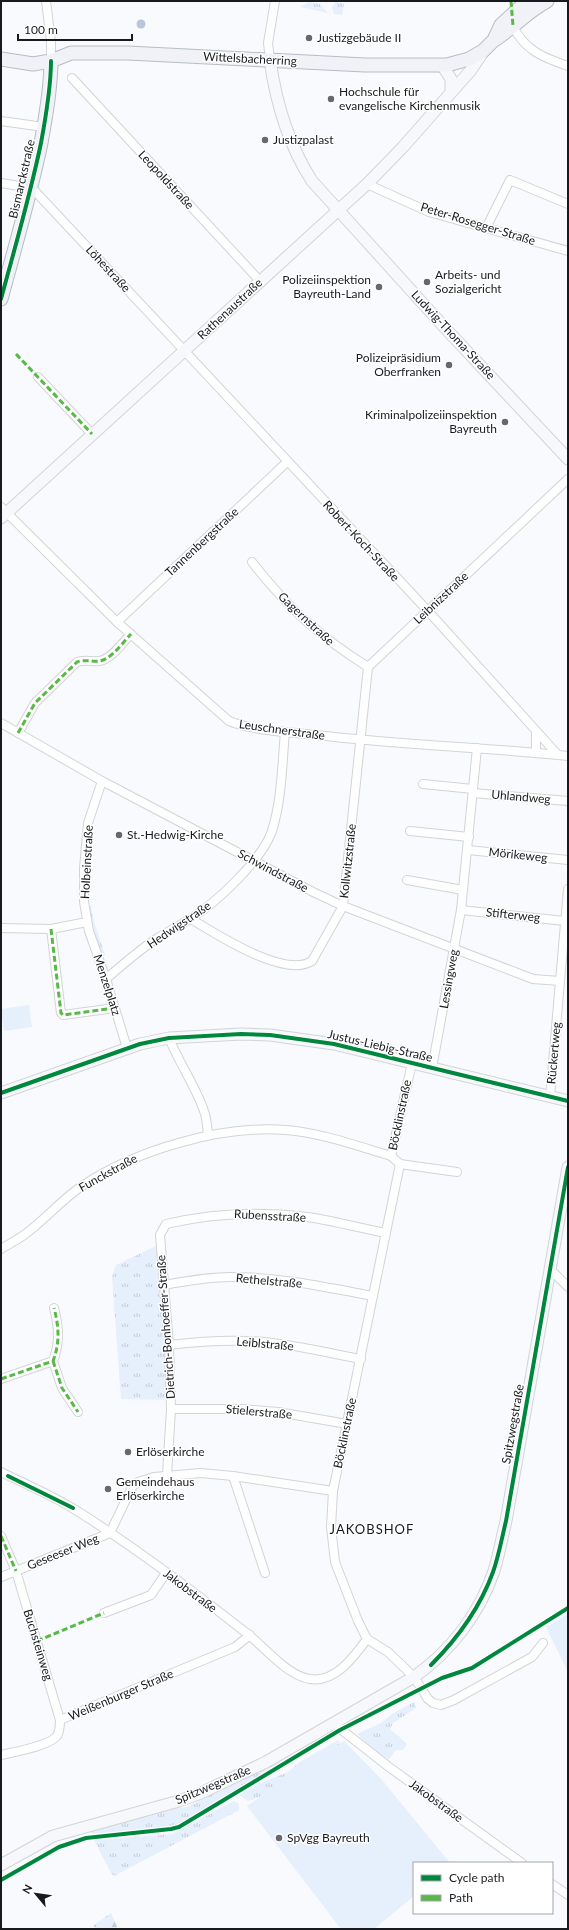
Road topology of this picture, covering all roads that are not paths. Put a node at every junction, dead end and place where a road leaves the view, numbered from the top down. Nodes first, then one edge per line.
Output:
1 (46, 1) edge
2 (275, 1) edge
3 (527, 1) edge
4 (547, 1) edge
5 (513, 26) junction
6 (494, 40) junction
7 (483, 51) junction
8 (1, 59) edge
9 (270, 60) junction
10 (51, 61) junction
11 (442, 65) junction
12 (568, 66) edge
13 (72, 78) dead end
14 (451, 91) junction
15 (1, 121) edge
16 (44, 127) junction
17 (1, 182) edge
18 (367, 184) junction
19 (32, 188) junction
20 (568, 204) edge
21 (338, 211) junction
22 (486, 228) junction
23 (568, 251) edge
24 (260, 281) junction
25 (1, 299) edge
26 (184, 351) junction
27 (38, 377) dead end
28 (92, 434) junction
29 (568, 459) edge
30 (287, 462) junction
31 (568, 479) edge
32 (3, 512) edge
33 (252, 562) dead end
34 (428, 611) junction
35 (117, 622) junction
36 (131, 634) junction
37 (368, 667) junction
38 (2, 726) edge
39 (285, 732) junction
40 (536, 732) junction
41 (18, 733) junction
42 (361, 740) junction
43 (477, 748) junction
44 (536, 753) junction
45 (558, 754) junction
46 (568, 756) edge
47 (102, 781) junction
48 (423, 784) dead end
49 (473, 791) junction
50 (568, 801) edge
51 (410, 831) dead end
52 (469, 837) junction
53 (468, 850) junction
54 (568, 860) edge
55 (254, 861) junction
56 (408, 880) dead end
57 (463, 890) junction
58 (568, 890) edge
59 (343, 906) junction
60 (461, 910) junction
61 (191, 919) junction
62 (565, 921) junction
63 (87, 922) junction
64 (1, 928) edge
65 (51, 929) junction
66 (454, 948) junction
67 (106, 979) junction
68 (560, 982) junction
69 (116, 1008) junction
70 (169, 1038) junction
71 (127, 1048) junction
72 (412, 1064) junction
73 (432, 1068) junction
74 (1, 1093) edge
75 (550, 1097) junction
76 (568, 1101) edge
77 (208, 1135) junction
78 (392, 1156) junction
79 (400, 1164) junction
80 (568, 1167) edge
81 (457, 1172) dead end
82 (386, 1233) junction
83 (160, 1235) joint
84 (1, 1249) edge
85 (549, 1268) junction
86 (164, 1285) junction
87 (568, 1287) edge
88 (373, 1296) junction
89 (54, 1308) dead end
90 (169, 1345) junction
91 (361, 1359) junction
92 (53, 1361) junction
93 (1, 1379) edge
94 (171, 1409) junction
95 (78, 1412) dead end
96 (347, 1424) junction
97 (1, 1472) edge
98 (167, 1475) junction
99 (233, 1476) junction
100 (334, 1491) junction
101 (110, 1532) junction
102 (1, 1536) edge
103 (16, 1571) junction
104 (166, 1573) junction
105 (265, 1573) dead end
106 (1, 1577) edge
107 (104, 1613) dead end
108 (250, 1636) junction
109 (367, 1639) junction
110 (544, 1643) dead end
111 (414, 1677) junction
112 (60, 1720) junction
113 (333, 1723) junction
114 (1, 1755) edge
115 (521, 1862) edge
116 (1, 1865) edge
117 (553, 1885) edge
118 (568, 1895) edge

1 - 10 street
2 - 9 street
3 - 6 main road, Wittelsbacherring
4 - 5 main road, Wittelsbacherring
5 - 6 main road, Wittelsbacherring
5 - 12 street
6 - 7 main road, Wittelsbacherring
7 - 11 main road, Wittelsbacherring
7 - 14 street, Rathenaustraße
8 - 10 main road, Wittelsbacherring
9 - 10 main road, Wittelsbacherring
9 - 11 main road, Wittelsbacherring
9 - 21 street, Ludwig-Thoma-Straße
10 - 16 main road, Bismarckstraße
11 - 14 street
13 - 24 street, Leopoldstraße
14 - 18 street, Rathenaustraße
15 - 16 street
16 - 19 main road, Bismarckstraße
17 - 19 street
18 - 21 street, Rathenaustraße
18 - 22 street, Peter-Rosegger-Straße
19 - 25 main road, Bismarckstraße
19 - 26 street, Löhestraße
20 - 22 street
21 - 24 street, Rathenaustraße
21 - 29 street, Ludwig-Thoma-Straße
22 - 23 street, Peter-Rosegger-Straße
24 - 26 street, Rathenaustraße
26 - 28 street, Rathenaustraße
26 - 30 street, Robert-Koch-Straße
27 - 28 street
28 - 32 street, Rathenaustraße
30 - 34 street, Robert-Koch-Straße
30 - 35 street, Tannenbergstraße
31 - 34 street, Leibnizstraße
32 - 35 street, Leuschnerstraße
33 - 37 street, Gagernstraße
34 - 37 street, Leibnizstraße
34 - 40 street, Robert-Koch-Straße
35 - 36 street, Leuschnerstraße
36 - 39 street, Leuschnerstraße
36 - 41 street
37 - 42 street
38 - 41 street, Schwindstraße
39 - 42 street, Leuschnerstraße
39 - 55 street, Hedwigstraße
40 - 44 street
40 - 45 street, Robert-Koch-Straße
41 - 47 street, Schwindstraße
42 - 43 street, Leuschnerstraße
42 - 59 street, Kollwitzstraße
43 - 44 street, Leuschnerstraße
43 - 49 street, Lessingweg
44 - 45 street, Leuschnerstraße
45 - 46 street, Leuschnerstraße
47 - 55 street, Schwindstraße
47 - 63 street, Holbeinstraße
48 - 49 street
49 - 50 street, Uhlandweg
49 - 52 street, Lessingweg
51 - 52 street
52 - 53 street, Lessingweg
53 - 54 street, Mörikeweg
53 - 57 street, Lessingweg
55 - 59 street, Schwindstraße
55 - 61 street, Hedwigstraße
56 - 57 street
57 - 60 street, Lessingweg
58 - 62 street, Rückertweg
59 - 61 street, Kollwitzstraße
59 - 66 street, Schwindstraße
60 - 62 street, Stifterweg
60 - 66 street, Lessingweg
61 - 67 street, Hedwigstraße
62 - 68 street, Rückertweg
63 - 65 street
63 - 67 street, Menzelplatz
64 - 65 street
65 - 69 street
66 - 68 street, Schwindstraße
66 - 73 street, Lessingweg
67 - 69 street, Menzelplatz
68 - 75 street, Rückertweg
69 - 71 street, Menzelplatz
70 - 71 street, Justus-Liebig-Straße
70 - 72 street, Justus-Liebig-Straße
70 - 77 street
71 - 74 street, Justus-Liebig-Straße
72 - 73 street, Justus-Liebig-Straße
72 - 78 street, Böcklinstraße
73 - 75 street, Justus-Liebig-Straße
75 - 76 street, Justus-Liebig-Straße
77 - 78 street, Funckstraße
77 - 84 street, Funckstraße
78 - 79 street, Böcklinstraße
79 - 81 street, Böcklinstraße
79 - 82 street, Böcklinstraße
80 - 85 street, Spitzwegstraße
82 - 83 street, Rubensstraße
82 - 88 street, Böcklinstraße
83 - 86 street, Dietrich-Bonhoeffer-Straße
85 - 87 street
85 - 111 street, Spitzwegstraße
86 - 88 street, Rethelstraße
86 - 90 street, Dietrich-Bonhoeffer-Straße
88 - 91 street, Böcklinstraße
89 - 92 street
90 - 91 street, Leiblstraße
90 - 94 street, Dietrich-Bonhoeffer-Straße
91 - 96 street, Böcklinstraße
92 - 93 street
92 - 95 street
94 - 96 street, Stielerstraße
94 - 98 street, Dietrich-Bonhoeffer-Straße
96 - 100 street, Böcklinstraße
97 - 101 street, Jakobstraße
98 - 99 street
98 - 101 street
99 - 100 street
99 - 105 street
100 - 109 street, Böcklinstraße
101 - 103 street, Geseeser Weg
101 - 104 street, Jakobstraße
102 - 103 street, Geseeser Weg
103 - 106 street, Geseeser Weg
103 - 112 street, Buchsteinweg
104 - 107 street
104 - 108 street, Jakobstraße
108 - 109 street, Jakobstraße
108 - 112 street, Weißenburger Straße
109 - 111 street
110 - 111 street
111 - 113 street, Spitzwegstraße
112 - 114 street, Weißenburger Straße
113 - 115 street, Jakobstraße
113 - 116 street, Spitzwegstraße
117 - 118 street

